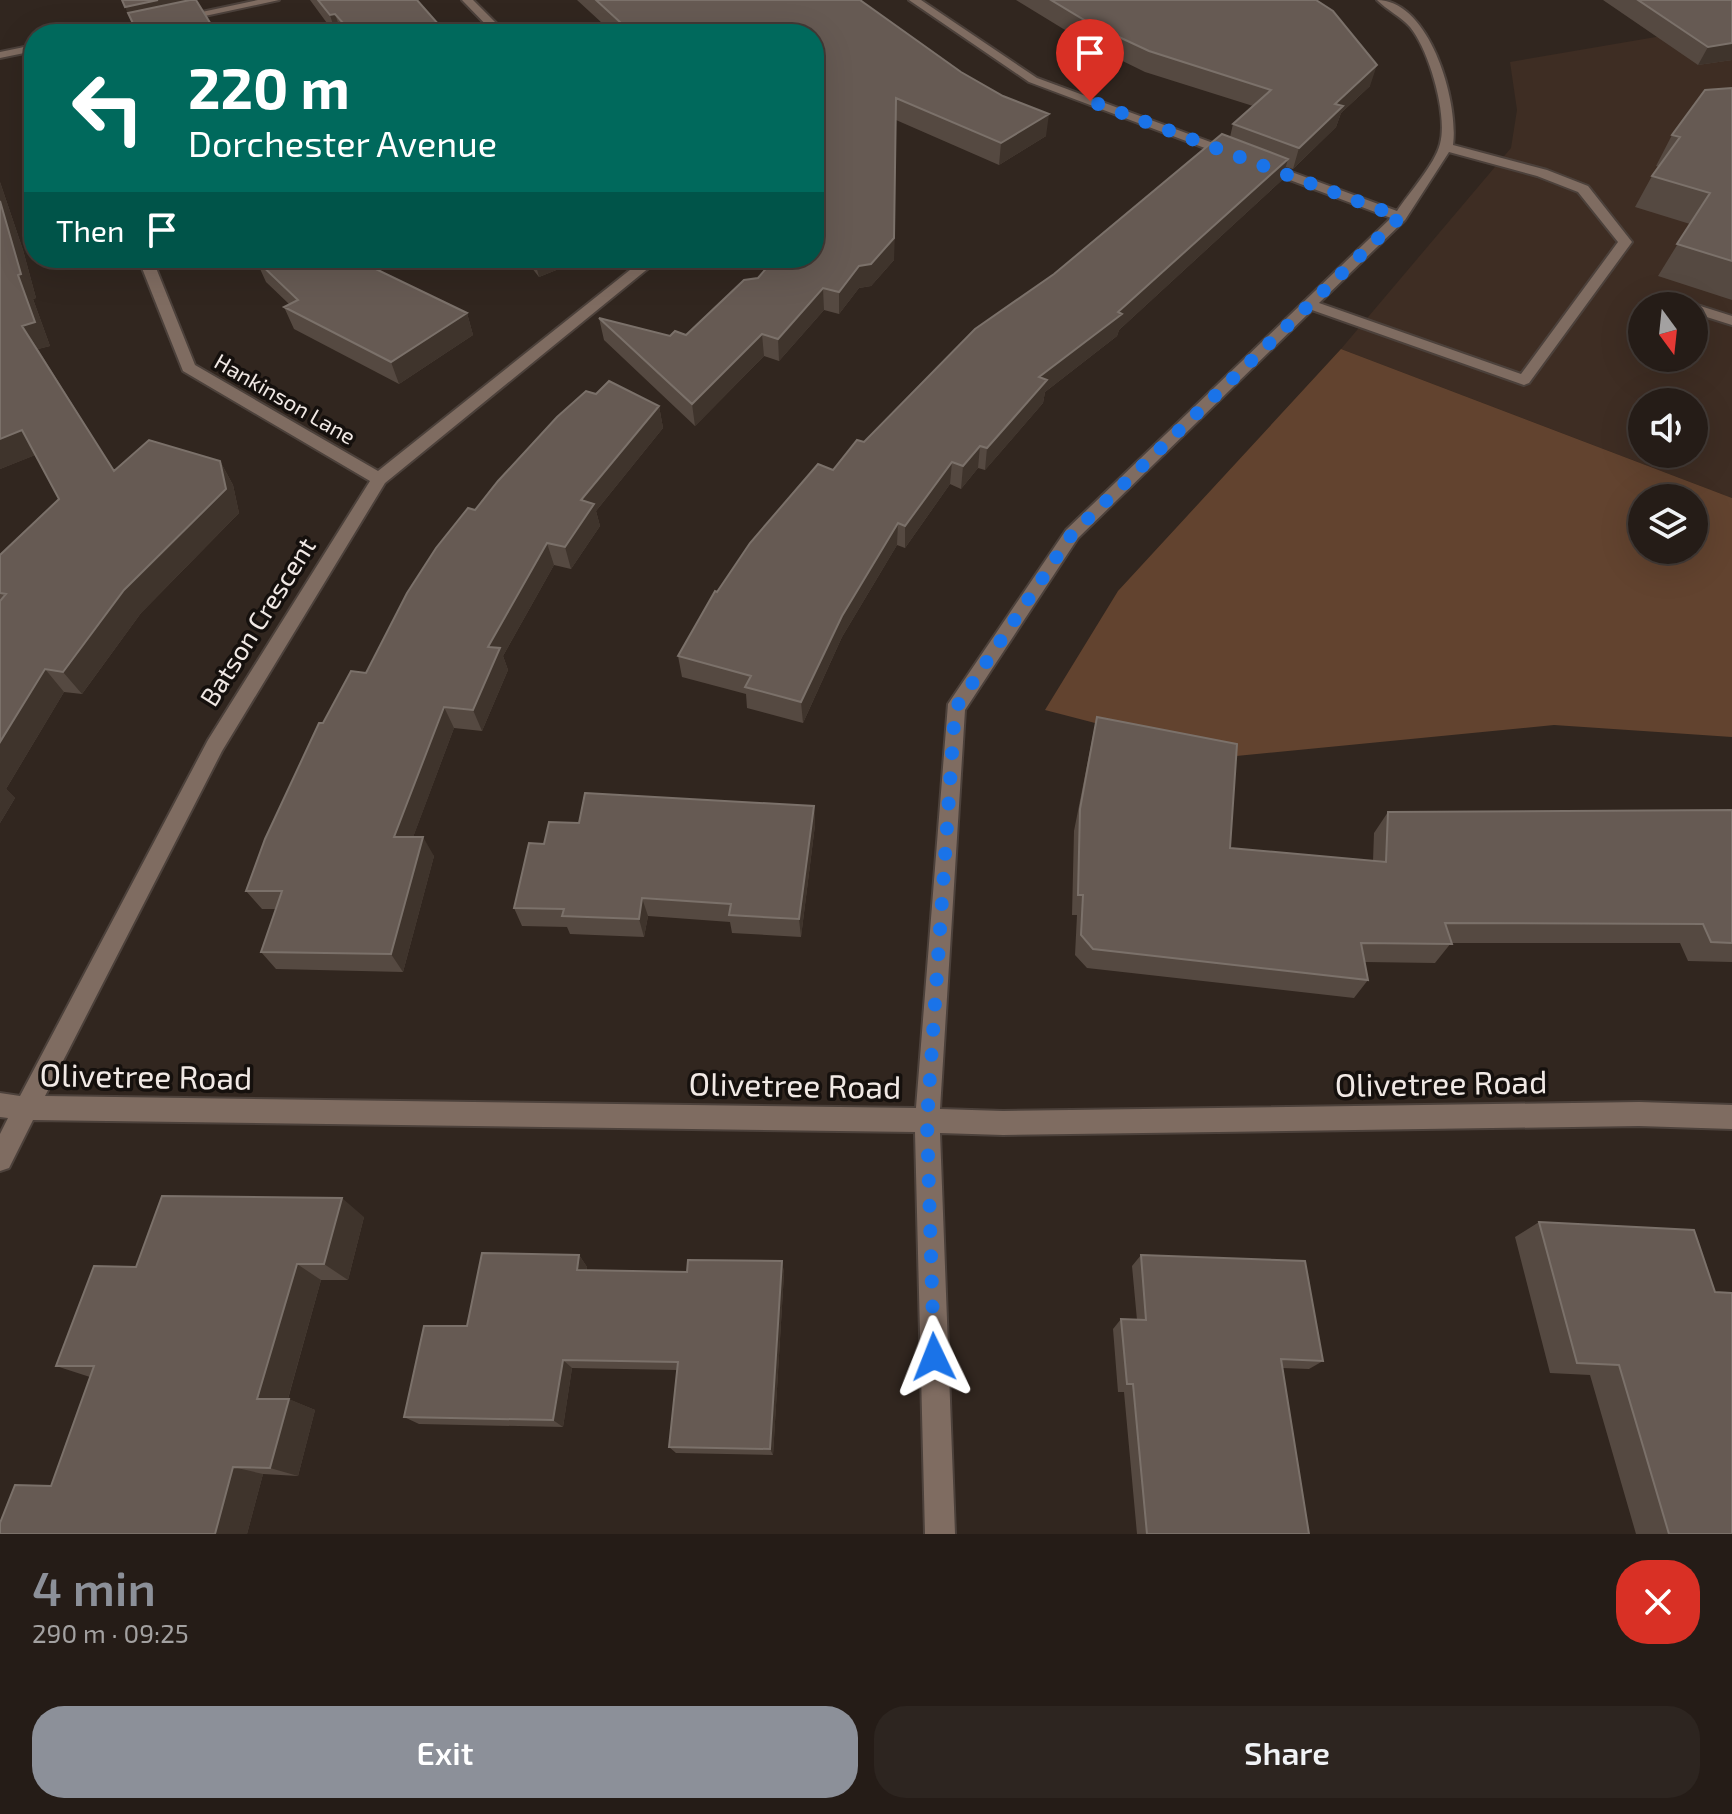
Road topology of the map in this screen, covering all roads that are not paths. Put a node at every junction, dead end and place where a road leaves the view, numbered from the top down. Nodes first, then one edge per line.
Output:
1 (274, 0) edge
2 (467, 0) edge
3 (914, 0) edge
4 (1382, 0) edge
5 (154, 24) edge
6 (491, 24) edge
7 (24, 50) edge
8 (0, 55) edge
9 (1446, 147) junction
10 (1400, 217) junction
11 (149, 268) edge
12 (642, 268) edge
13 (1311, 305) junction
14 (1708, 312) edge
15 (1732, 321) edge
16 (379, 479) junction
17 (12, 1106) edge
18 (1732, 1117) edge
19 (927, 1121) junction
20 (0, 1159) edge
21 (940, 1534) edge

1 - 5 street
2 - 6 street
3 - 10 street
4 - 9 street
7 - 8 street
9 - 10 street
9 - 13 street
10 - 13 street
11 - 16 street, Hankinson Lane
12 - 16 street, Batson Crescent
13 - 19 street
14 - 15 street
16 - 17 street, Batson Crescent
17 - 19 street, Olivetree Road
17 - 20 street, Batson Crescent
18 - 19 street, Olivetree Road
19 - 21 street

